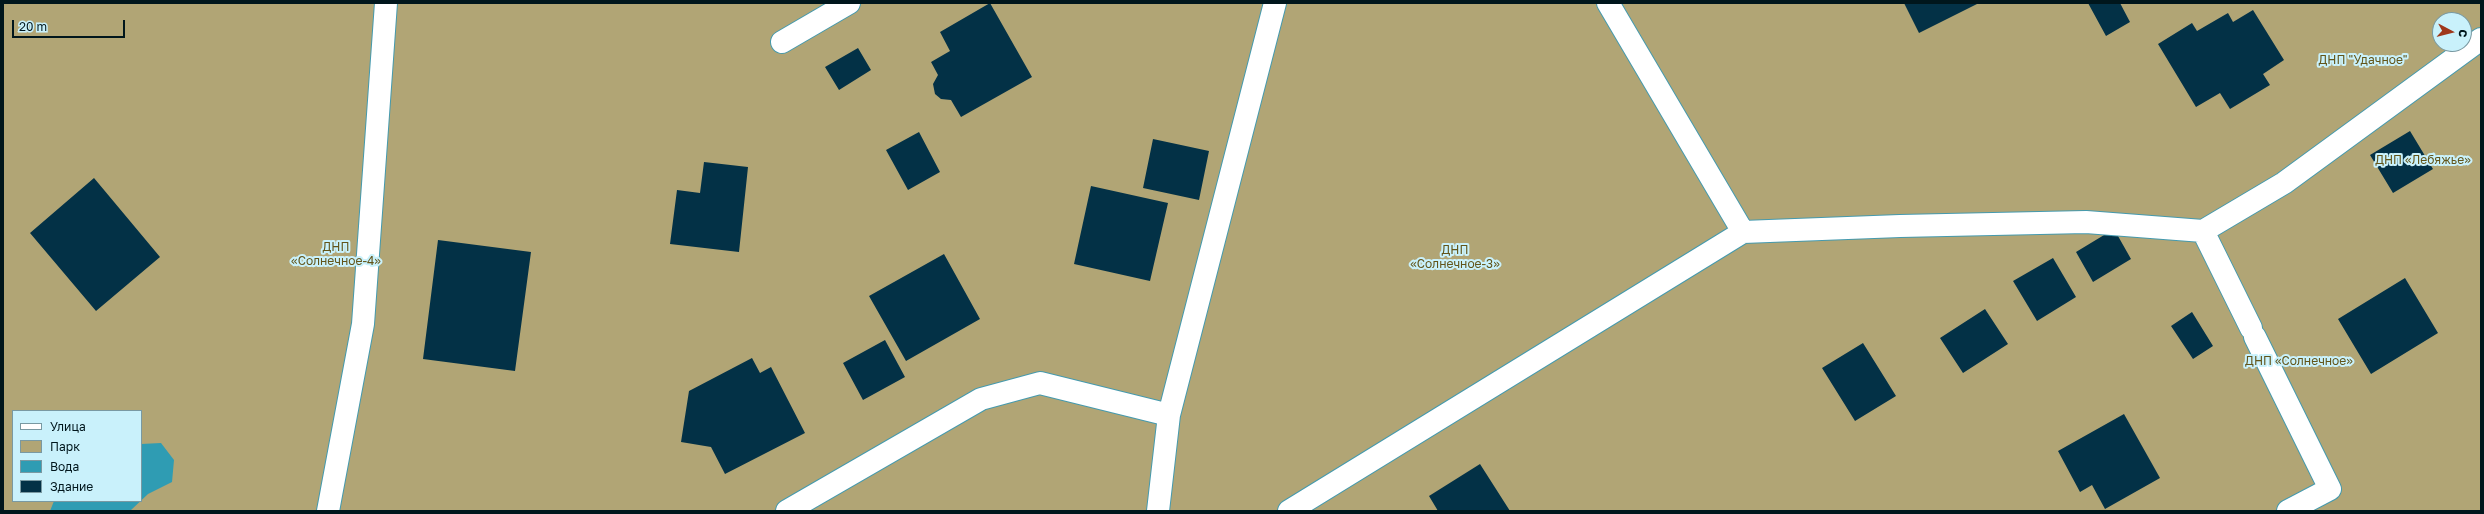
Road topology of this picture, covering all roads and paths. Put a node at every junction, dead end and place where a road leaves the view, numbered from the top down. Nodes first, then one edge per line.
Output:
1 (386, 3) edge
2 (849, 3) edge
3 (1275, 3) edge
4 (1618, 6) edge
5 (2481, 39) edge
6 (782, 42) dead end
7 (2203, 231) junction
8 (1743, 232) junction
9 (1169, 415) junction
10 (328, 511) edge
11 (787, 511) edge
12 (1158, 511) edge
13 (1288, 511) edge
14 (2288, 511) edge

1 - 10 street
2 - 6 street
3 - 9 street
4 - 8 street
5 - 7 street
7 - 8 street
7 - 14 street
8 - 13 street
9 - 11 street
9 - 12 street

